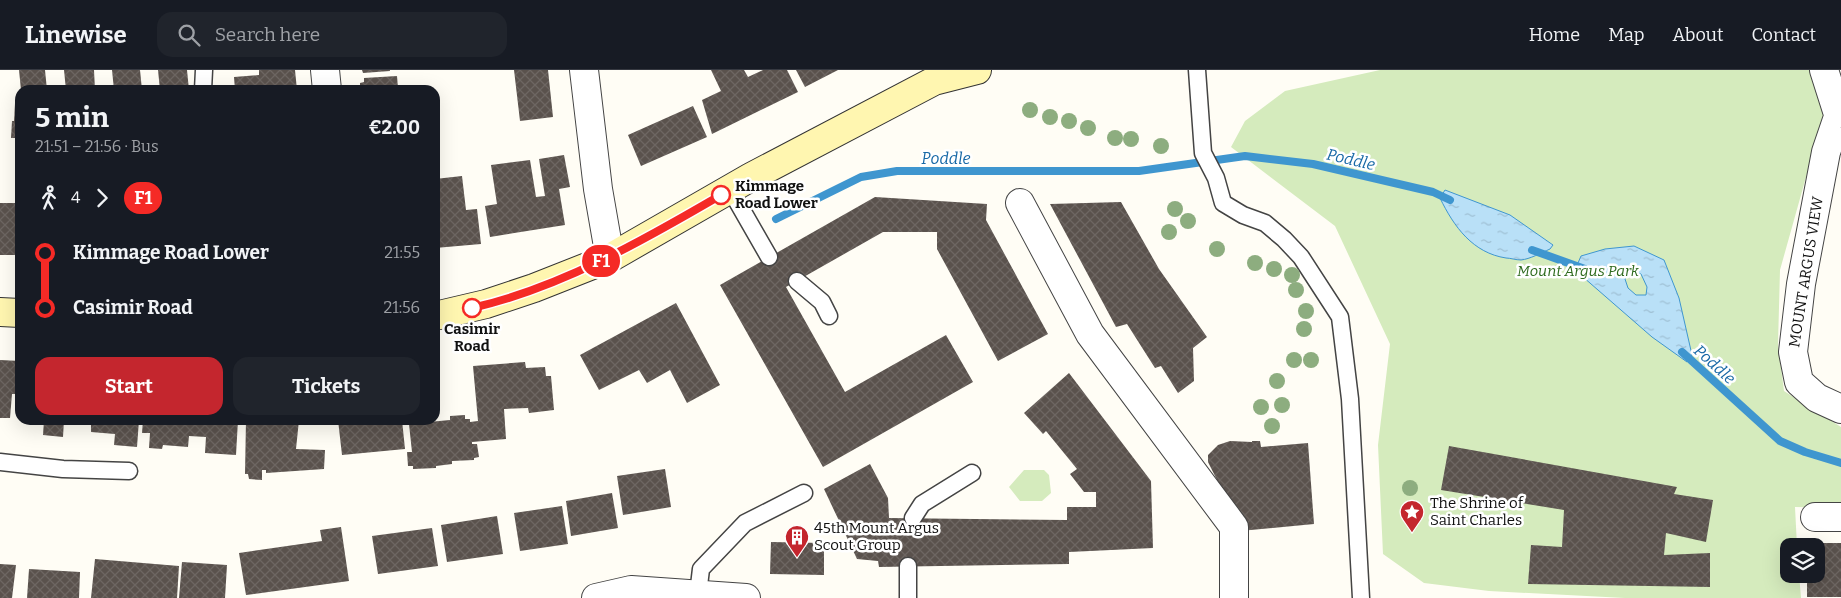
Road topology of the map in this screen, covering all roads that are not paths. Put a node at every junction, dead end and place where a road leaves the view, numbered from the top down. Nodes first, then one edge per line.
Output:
1 (204, 70) edge
2 (325, 70) edge
3 (584, 70) edge
4 (977, 70) edge
5 (1196, 70) edge
6 (1824, 70) edge
7 (203, 85) edge
8 (326, 85) edge
9 (1840, 111) edge
10 (730, 189) junction
11 (1020, 203) dead end
12 (769, 257) dead end
13 (610, 258) junction
14 (797, 281) dead end
15 (0, 312) edge
16 (15, 313) edge
17 (440, 315) edge
18 (830, 316) dead end
19 (1841, 409) edge
20 (0, 462) edge
21 (129, 471) dead end
22 (972, 473) dead end
23 (804, 493) dead end
24 (913, 518) dead end
25 (908, 566) dead end
26 (698, 594) junction
27 (596, 598) edge
28 (746, 598) edge
29 (908, 598) edge
30 (1234, 598) edge
31 (1361, 598) edge

1 - 7 lane
2 - 8 street
3 - 13 street
4 - 10 main road
5 - 31 lane
6 - 9 street
9 - 19 street, MOUNT ARGUS VIEW
10 - 12 lane
10 - 13 main road
11 - 30 street
13 - 17 main road
14 - 18 lane
15 - 16 main road
20 - 21 lane
22 - 24 lane
23 - 26 lane
25 - 29 lane
26 - 27 street
26 - 28 street

